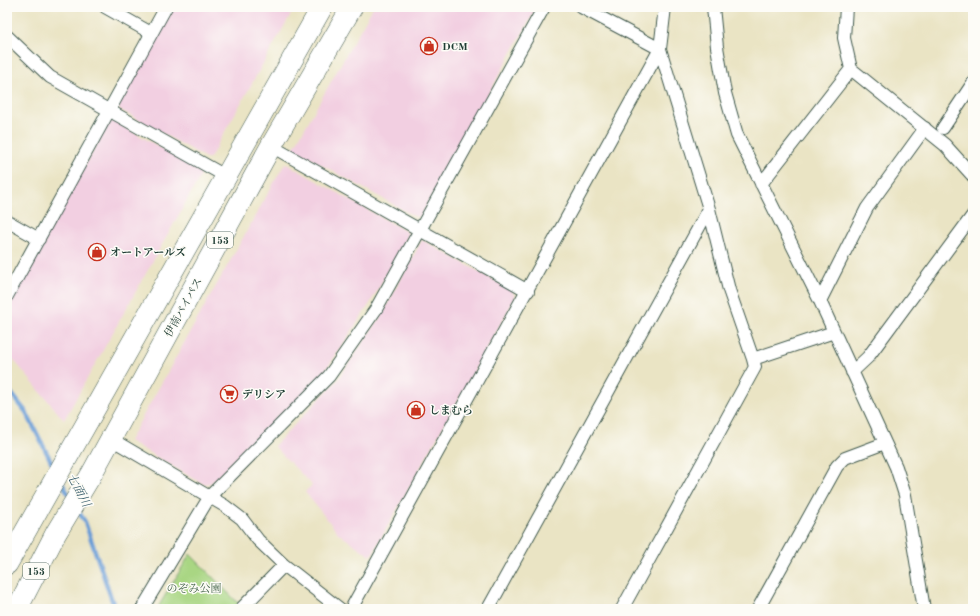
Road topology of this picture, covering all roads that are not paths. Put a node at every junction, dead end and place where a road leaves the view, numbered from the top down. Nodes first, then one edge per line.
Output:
1 (105, 7) edge
2 (166, 7) edge
3 (322, 7) edge
4 (352, 7) edge
5 (544, 7) edge
6 (581, 7) edge
7 (664, 7) edge
8 (713, 7) edge
9 (846, 7) edge
10 (152, 33) junction
11 (8, 38) edge
12 (660, 49) junction
13 (851, 69) junction
14 (973, 83) edge
15 (109, 111) junction
16 (926, 128) junction
17 (943, 128) dead end
18 (271, 146) junction
19 (973, 176) edge
20 (227, 177) junction
21 (761, 184) junction
22 (709, 209) junction
23 (973, 215) edge
24 (7, 221) edge
25 (420, 230) junction
26 (39, 239) junction
27 (528, 291) junction
28 (7, 296) edge
29 (820, 301) junction
30 (834, 332) junction
31 (753, 359) junction
32 (852, 372) junction
33 (111, 439) junction
34 (885, 443) junction
35 (210, 496) junction
36 (7, 564) edge
37 (284, 565) junction
38 (17, 609) edge
39 (142, 609) edge
40 (241, 609) edge
41 (340, 609) edge
42 (352, 609) edge
43 (488, 609) edge
44 (622, 609) edge
45 (758, 609) edge
46 (924, 609) edge

1 - 10 street
2 - 10 street
3 - 20 highway, 153
4 - 18 highway, 伊南バイパス / 153
5 - 25 street
6 - 12 street
7 - 12 street
8 - 21 street
9 - 13 street
10 - 15 street
11 - 15 street
12 - 22 street
12 - 27 street
13 - 16 street
13 - 21 street
14 - 17 street
15 - 20 street
15 - 26 street
16 - 19 street
16 - 29 street
18 - 25 street
18 - 33 highway, 伊南バイパス / 153
20 - 36 highway, 153
21 - 29 street
22 - 31 street
22 - 43 street
23 - 32 street
24 - 26 street
25 - 27 street
25 - 35 street
26 - 28 street
27 - 42 street
29 - 30 street
30 - 31 street
30 - 32 street
31 - 44 street
32 - 34 street
33 - 35 street
33 - 38 highway, 伊南バイパス / 153
34 - 45 street
34 - 46 street
35 - 37 street
35 - 39 street
37 - 40 street
37 - 41 street

